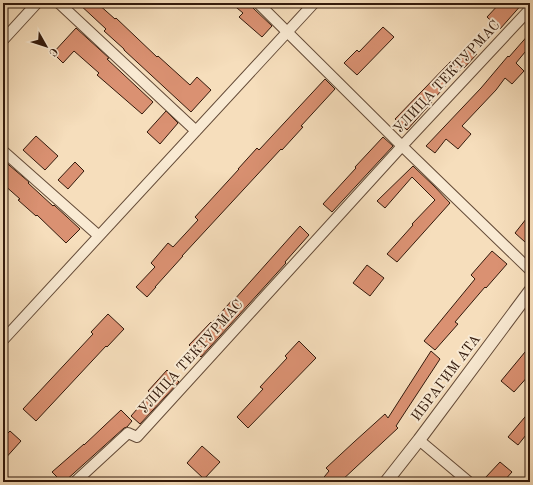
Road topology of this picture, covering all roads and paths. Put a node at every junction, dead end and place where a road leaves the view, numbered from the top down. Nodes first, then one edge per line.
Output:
1 (37, 3) edge
2 (59, 3) edge
3 (258, 3) edge
4 (314, 3) edge
5 (530, 9) edge
6 (287, 32) junction
7 (3, 40) edge
8 (196, 131) junction
9 (402, 146) junction
10 (3, 151) edge
11 (99, 236) junction
12 (530, 270) edge
13 (530, 291) edge
14 (3, 339) edge
15 (419, 440) junction
16 (75, 482) edge
17 (386, 482) edge
18 (469, 482) edge

1 - 7 street
2 - 8 street
3 - 6 street, УЛИЦА ТЕКТУРМАС
4 - 6 street
5 - 9 street, УЛИЦА ТЕКТУРМАС
6 - 8 street
6 - 9 street, УЛИЦА ТЕКТУРМАС
8 - 11 street
9 - 12 street, УЛИЦА ТЕКТУРМАС
9 - 16 street, УЛИЦА ТЕКТУРМАС
10 - 11 street
11 - 14 street
13 - 15 street, ИБРАГИМ АТА
15 - 17 street, ИБРАГИМ АТА
15 - 18 street

